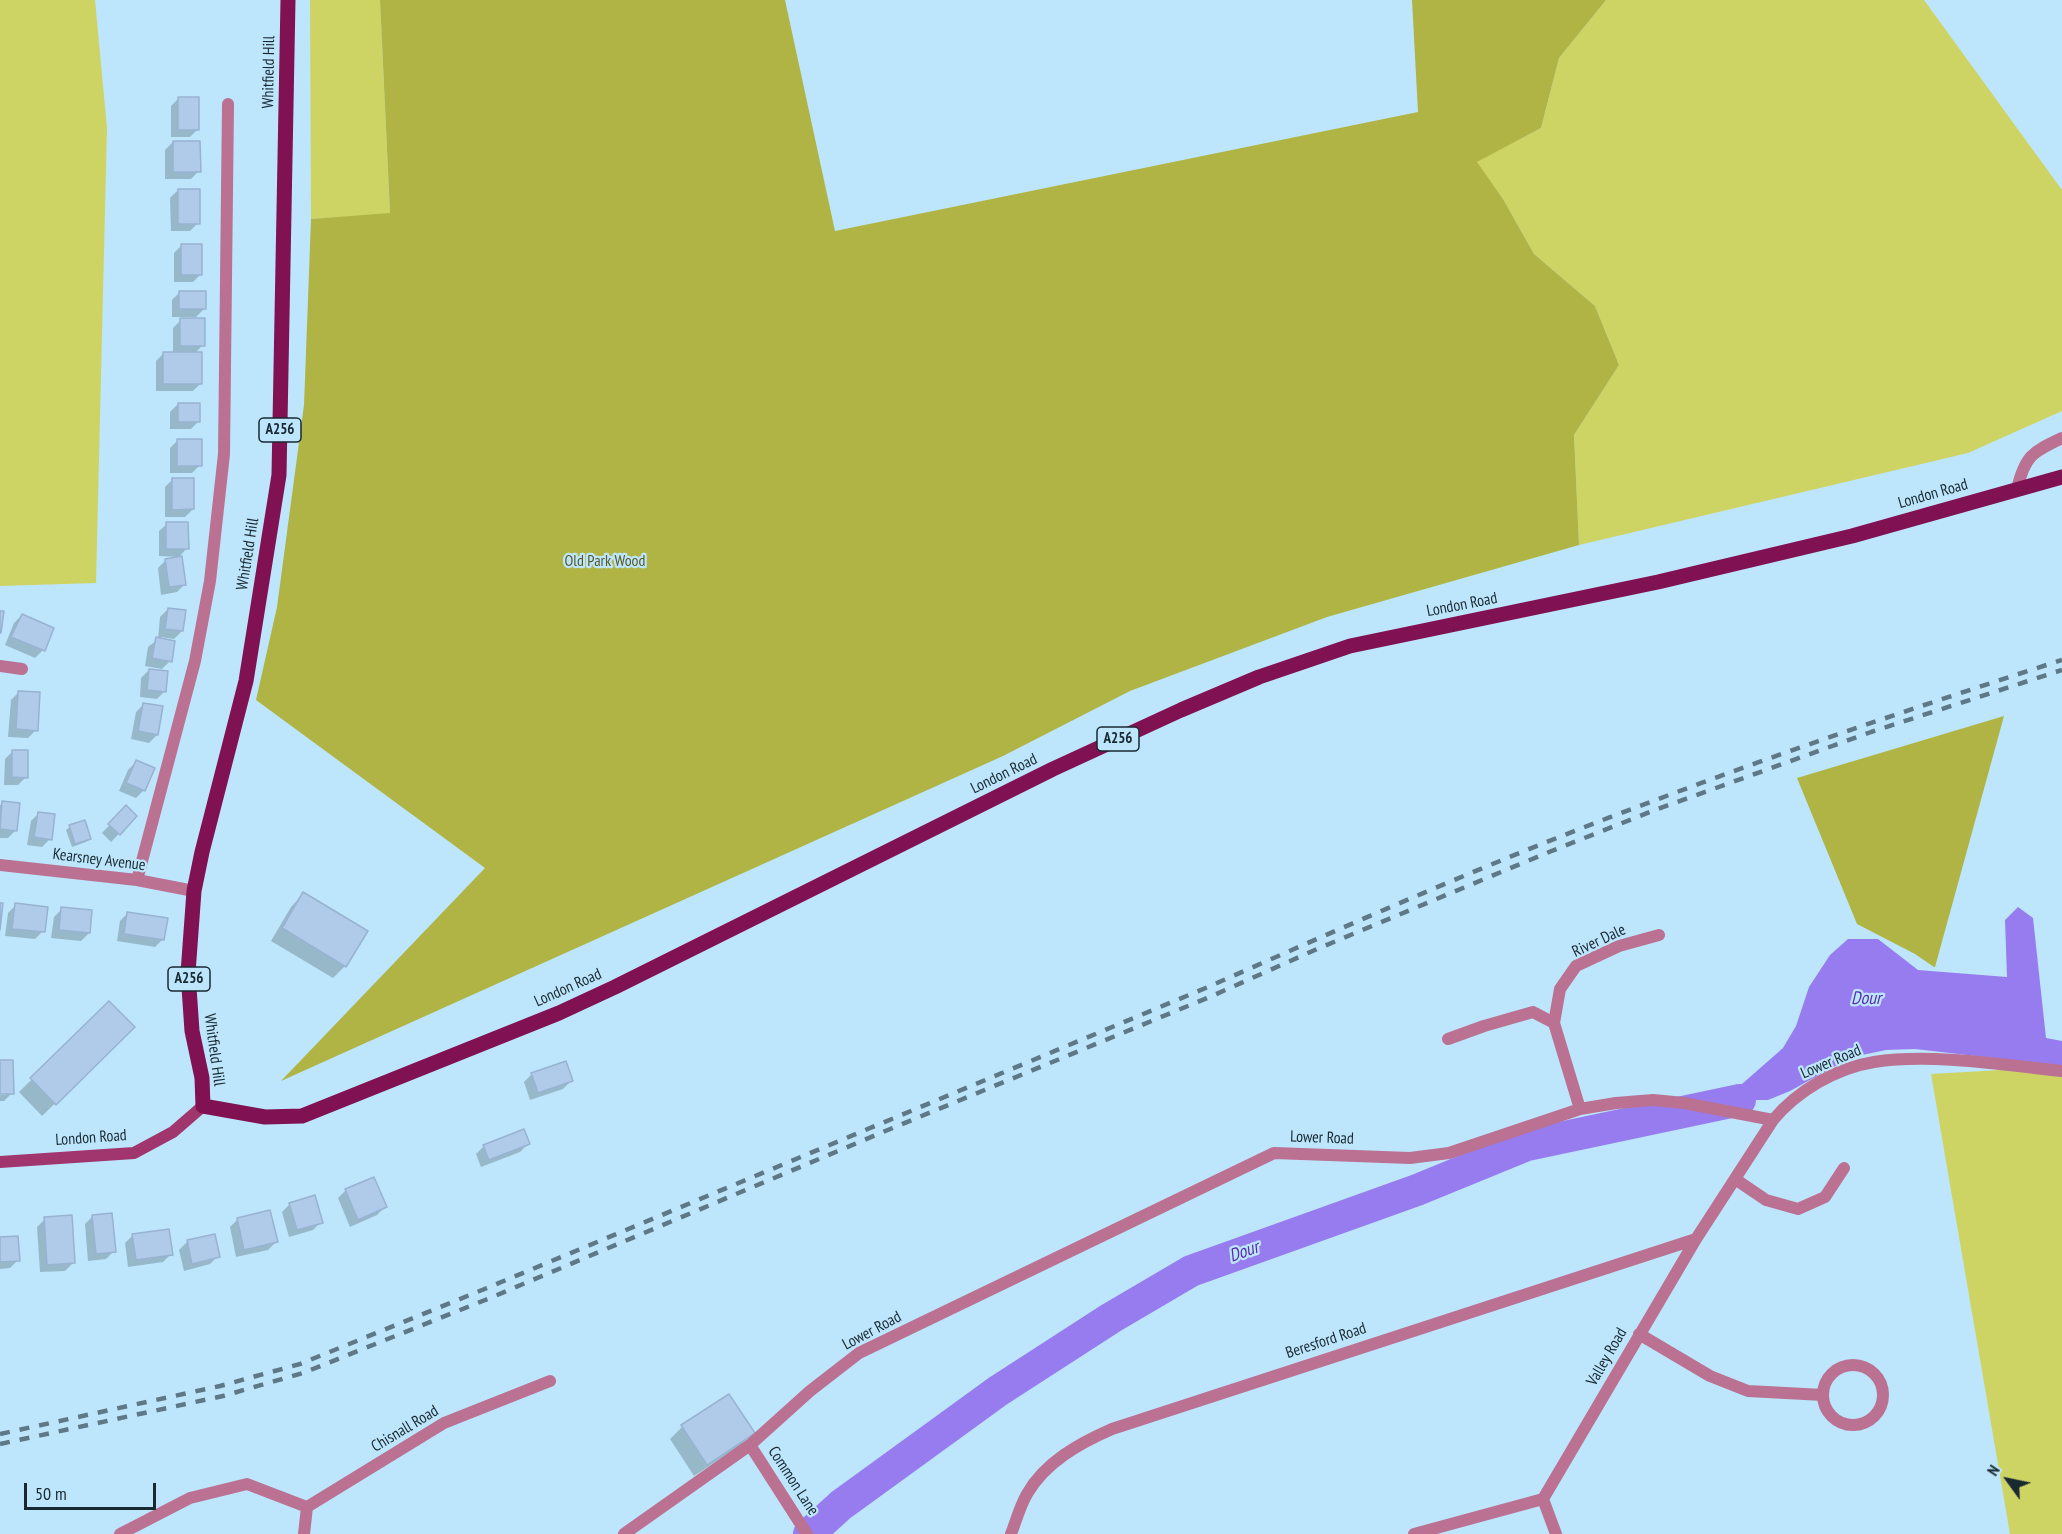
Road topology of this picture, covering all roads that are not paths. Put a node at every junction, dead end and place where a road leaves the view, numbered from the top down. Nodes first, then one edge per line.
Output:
1 (288, 0) edge
2 (228, 104) dead end
3 (2062, 438) edge
4 (2062, 477) edge
5 (2018, 489) junction
6 (0, 666) edge
7 (22, 669) dead end
8 (0, 866) edge
9 (137, 880) junction
10 (194, 891) junction
11 (1659, 935) dead end
12 (1554, 1023) junction
13 (1448, 1039) dead end
14 (2062, 1071) edge
15 (203, 1106) junction
16 (1580, 1109) junction
17 (1773, 1120) junction
18 (0, 1162) edge
19 (1844, 1168) dead end
20 (1735, 1179) junction
21 (1696, 1239) junction
22 (1639, 1334) junction
23 (550, 1381) dead end
24 (1823, 1395) junction
25 (750, 1445) junction
26 (1543, 1499) junction
27 (307, 1508) junction
28 (120, 1534) edge
29 (304, 1534) edge
30 (624, 1534) edge
31 (807, 1534) edge
32 (1011, 1534) edge
33 (1414, 1534) edge
34 (1556, 1534) edge

1 - 10 main road, Whitfield Hill / A256
2 - 9 street, Whitfield Hill
3 - 5 street
4 - 5 main road, London Road / A256
5 - 15 main road, London Road / A256
6 - 7 street
8 - 9 street, Kearsney Avenue
9 - 10 street, Kearsney Avenue
10 - 15 main road, Whitfield Hill / A256
11 - 12 street, River Dale
12 - 13 street
12 - 16 street, River Dale
14 - 17 street, Lower Road
15 - 18 street, London Road
16 - 17 street, Lower Road
16 - 25 street, Lower Road
17 - 20 street, Valley Road
19 - 20 street
20 - 21 street, Valley Road
21 - 22 street, Valley Road
21 - 32 street, Beresford Road
22 - 24 street
22 - 26 street, Valley Road
23 - 27 street, Chisnall Road
24 - 24 street
25 - 30 street, Lower Road
25 - 31 street, Common Lane
26 - 33 street
26 - 34 street
27 - 28 street
27 - 29 street

